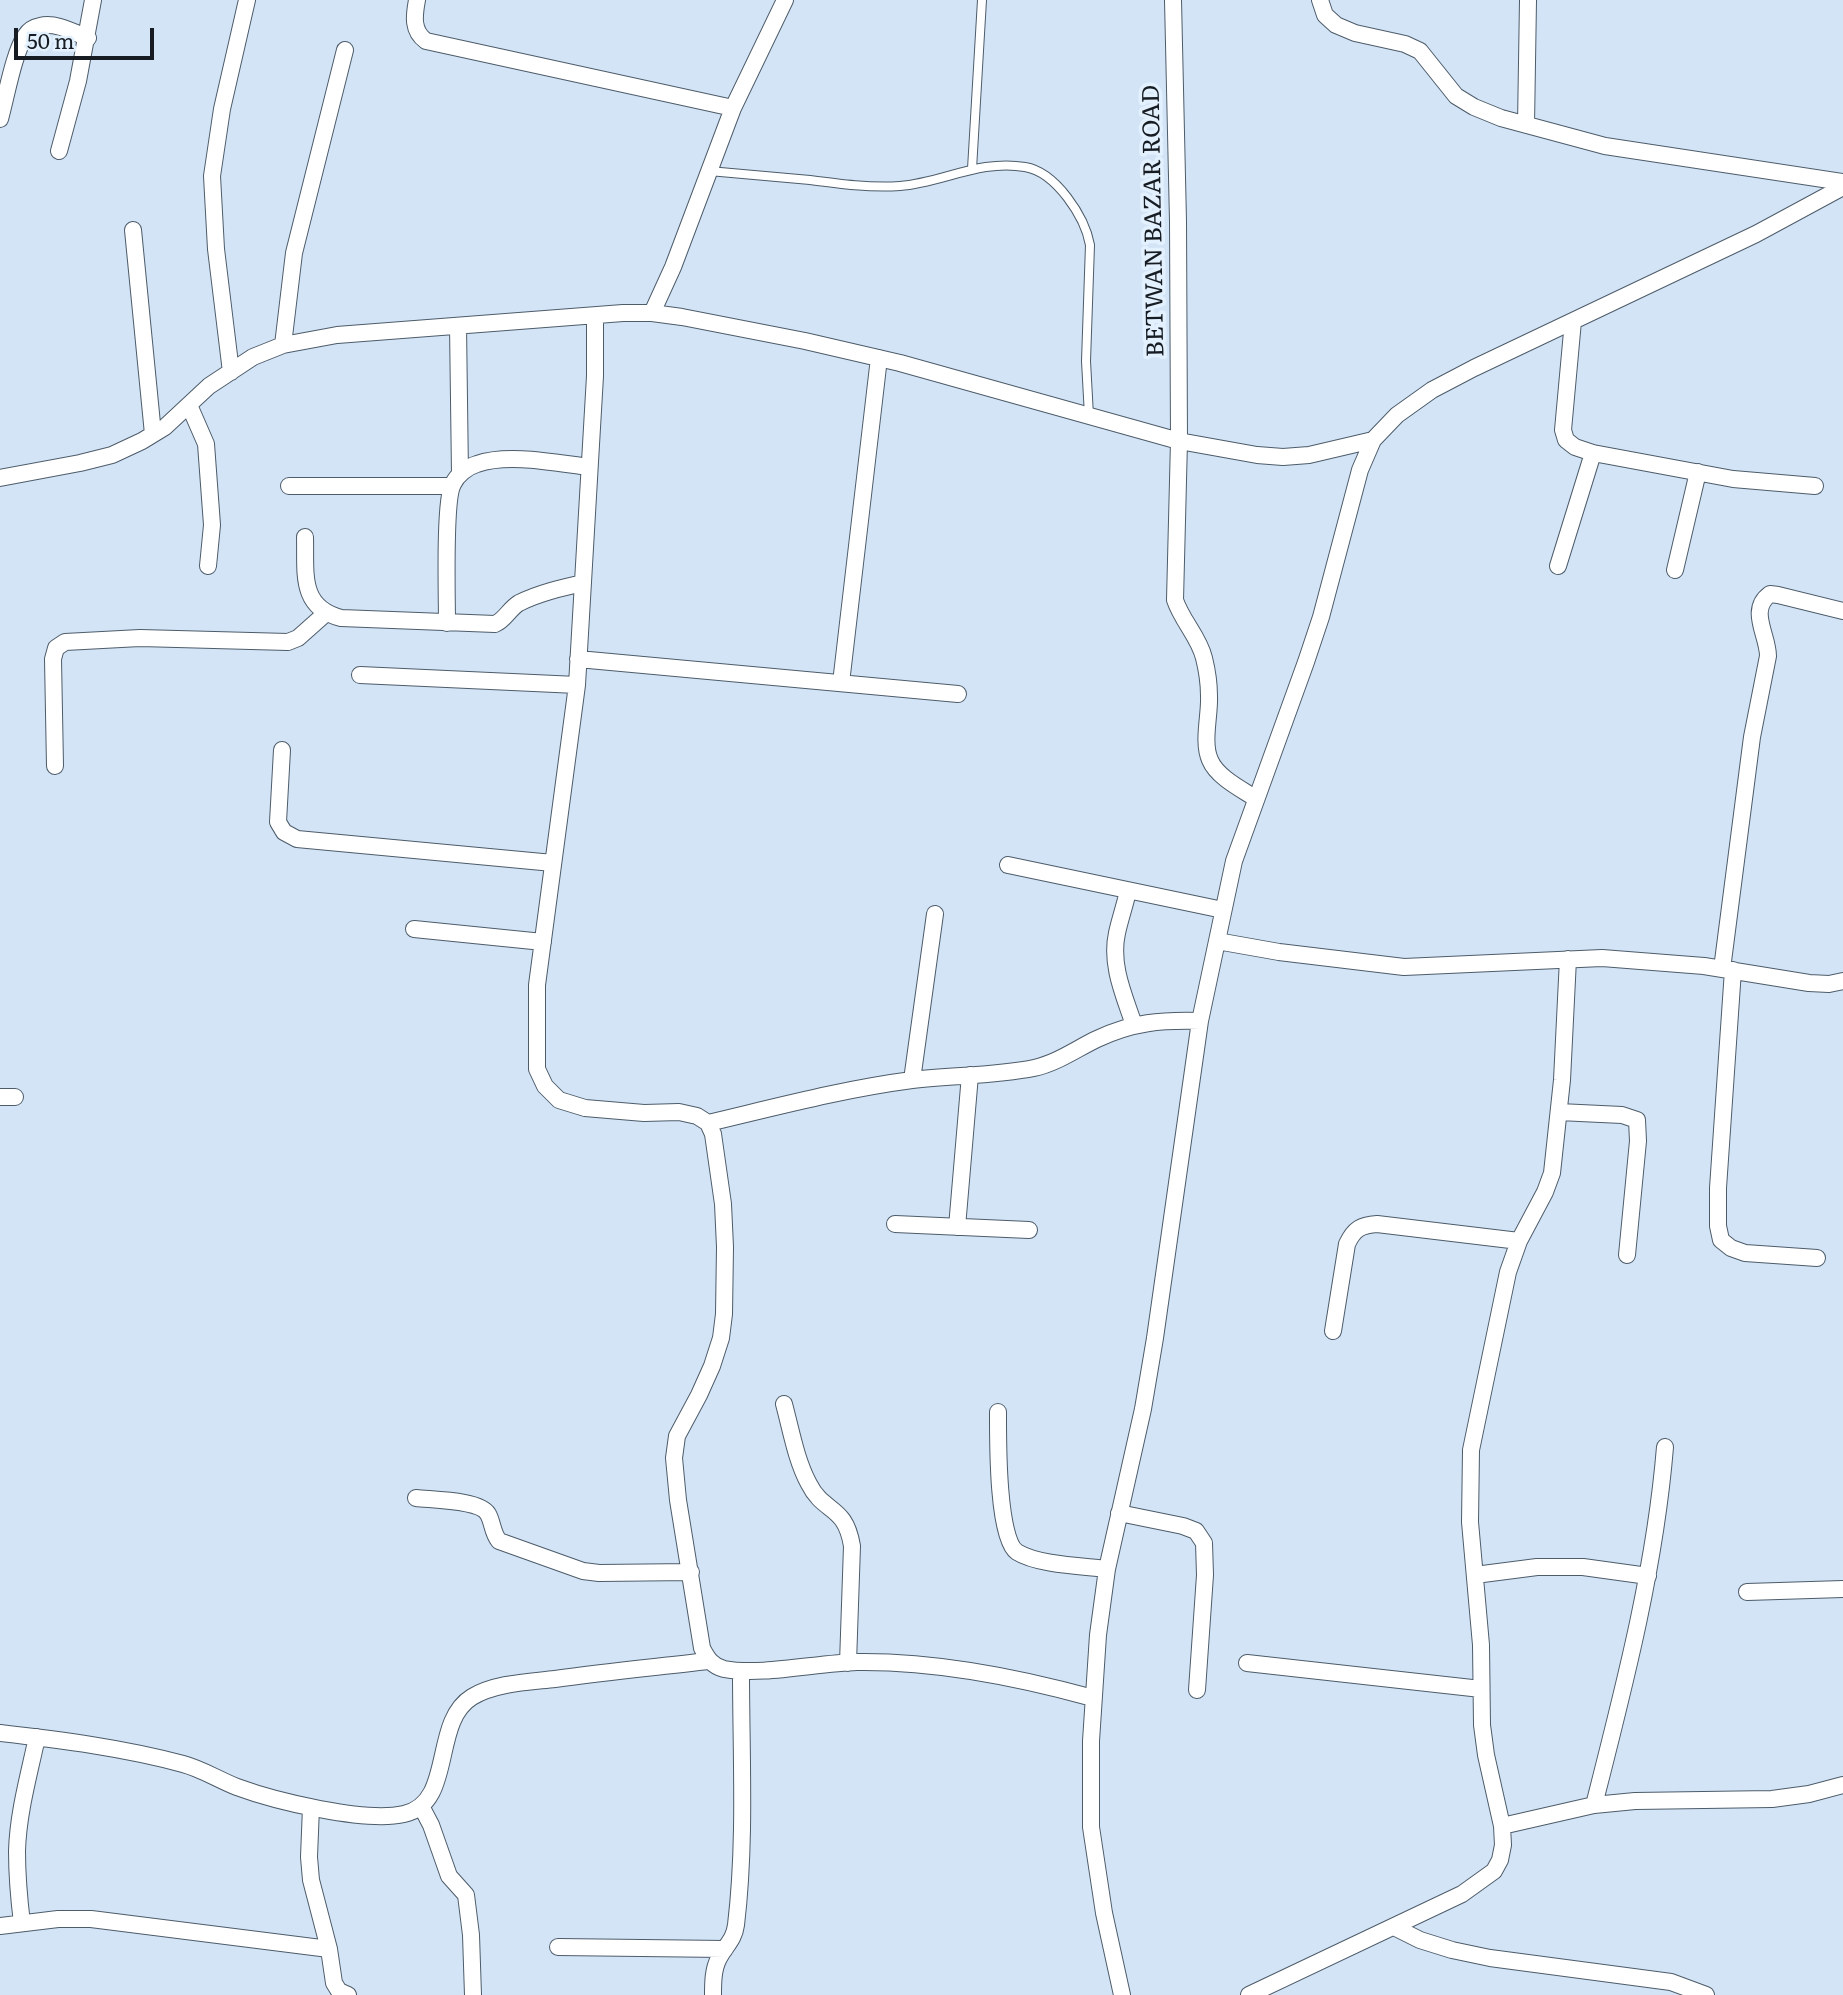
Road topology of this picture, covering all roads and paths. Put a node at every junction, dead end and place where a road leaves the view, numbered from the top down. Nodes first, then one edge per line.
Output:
1 (93, 0) edge
2 (247, 0) edge
3 (417, 0) edge
4 (785, 0) edge
5 (982, 0) edge
6 (1173, 0) edge
7 (1320, 0) edge
8 (1528, 0) edge
9 (88, 38) junction
10 (345, 50) dead end
11 (733, 108) junction
12 (0, 119) edge
13 (1526, 125) junction
14 (59, 151) dead end
15 (972, 169) junction
16 (709, 171) junction
17 (1843, 184) edge
18 (133, 230) dead end
19 (652, 313) junction
20 (595, 316) junction
21 (1573, 320) junction
22 (458, 326) junction
23 (283, 345) junction
24 (879, 358) junction
25 (231, 372) junction
26 (189, 405) junction
27 (1089, 416) junction
28 (153, 434) junction
29 (1373, 440) junction
30 (1179, 441) junction
31 (1593, 453) junction
32 (589, 467) junction
33 (1698, 472) junction
34 (0, 478) edge
35 (455, 480) junction
36 (289, 486) dead end
37 (1815, 486) dead end
38 (304, 537) dead end
39 (208, 566) dead end
40 (1558, 566) dead end
41 (1675, 570) dead end
42 (583, 583) junction
43 (1843, 611) edge
44 (326, 614) junction
45 (447, 623) junction
46 (578, 659) junction
47 (360, 675) dead end
48 (841, 683) junction
49 (577, 685) junction
50 (958, 694) dead end
51 (282, 750) dead end
52 (55, 766) dead end
53 (1255, 798) junction
54 (553, 863) junction
55 (1008, 864) dead end
56 (1129, 891) junction
57 (1223, 910) junction
58 (935, 914) dead end
59 (414, 929) dead end
60 (1217, 941) junction
61 (543, 942) junction
62 (1567, 959) junction
63 (1728, 969) junction
64 (1843, 981) edge
65 (1200, 1021) junction
66 (1134, 1025) junction
67 (970, 1075) junction
68 (912, 1080) junction
69 (1559, 1112) junction
70 (708, 1123) junction
71 (895, 1224) dead end
72 (957, 1227) junction
73 (1029, 1230) dead end
74 (1518, 1241) junction
75 (1627, 1255) dead end
76 (1817, 1258) dead end
77 (1333, 1331) dead end
78 (784, 1404) dead end
79 (998, 1412) dead end
80 (1665, 1447) dead end
81 (416, 1498) dead end
82 (1119, 1513) junction
83 (1107, 1569) junction
84 (691, 1572) junction
85 (1475, 1575) junction
86 (1648, 1576) junction
87 (1843, 1589) edge
88 (1746, 1592) dead end
89 (708, 1661) junction
90 (848, 1663) junction
91 (1247, 1663) dead end
92 (741, 1671) junction
93 (1481, 1689) junction
94 (1197, 1690) dead end
95 (1093, 1698) junction
96 (0, 1732) edge
97 (37, 1737) junction
98 (1843, 1785) edge
99 (1594, 1805) junction
100 (421, 1806) junction
101 (311, 1807) junction
102 (1502, 1826) junction
103 (22, 1923) junction
104 (0, 1926) edge
105 (1394, 1927) junction
106 (558, 1947) dead end
107 (329, 1949) junction
108 (725, 1949) junction
109 (348, 1995) edge
110 (472, 1995) edge
111 (713, 1995) edge
112 (1122, 1995) edge
113 (1249, 1995) edge
114 (1706, 1995) edge

1 - 9 street
2 - 25 street
3 - 11 street
4 - 11 street
5 - 15 lane
6 - 30 street, BETWAN BAZAR ROAD
7 - 13 street
8 - 13 street
9 - 12 street
9 - 14 street
10 - 23 street
11 - 16 street
13 - 17 street
15 - 16 lane
15 - 27 lane
16 - 19 street
17 - 21 street
18 - 28 street
19 - 20 street
19 - 24 street
20 - 22 street
20 - 32 street
21 - 29 street
21 - 31 street
22 - 23 street
22 - 35 street
23 - 25 street
24 - 27 street
24 - 48 street
25 - 26 street
26 - 28 street
26 - 39 street
27 - 30 street
28 - 34 street
29 - 30 street
29 - 53 street
30 - 53 street, BETWAN BAZAR ROAD
31 - 33 street
31 - 40 street
32 - 35 street
32 - 42 street
33 - 37 street
33 - 41 street
35 - 36 street
35 - 45 street
38 - 44 street
42 - 45 street
42 - 46 street
43 - 63 street
44 - 45 street
44 - 52 street
46 - 48 street
46 - 49 street
47 - 49 street
48 - 50 street
49 - 54 street
51 - 54 street
53 - 57 street
54 - 61 street
55 - 56 street
56 - 57 street
56 - 66 street
57 - 60 street
58 - 68 street
59 - 61 street
60 - 62 street
60 - 65 street
61 - 70 street
62 - 63 street
62 - 69 street
63 - 64 street
63 - 76 street
65 - 66 street
65 - 82 street
66 - 67 street
67 - 68 street
67 - 72 street
68 - 70 street
69 - 74 street
69 - 75 street
70 - 84 street
71 - 72 street
72 - 73 street
74 - 77 street
74 - 85 street
78 - 90 street
79 - 83 street
80 - 86 street
81 - 84 street
82 - 83 street
82 - 94 street
83 - 95 street
84 - 89 street
85 - 86 street
85 - 93 street
86 - 99 street
87 - 88 street
89 - 92 street
89 - 100 street
90 - 92 street
90 - 95 street
91 - 93 street
92 - 108 street
93 - 102 street
95 - 112 street
96 - 97 street
97 - 101 street
97 - 103 street
98 - 99 street
99 - 102 street
100 - 101 street
100 - 110 street
101 - 107 street
102 - 105 street
103 - 104 street
103 - 107 street
105 - 113 street
105 - 114 street
106 - 108 street
107 - 109 street
108 - 111 street

